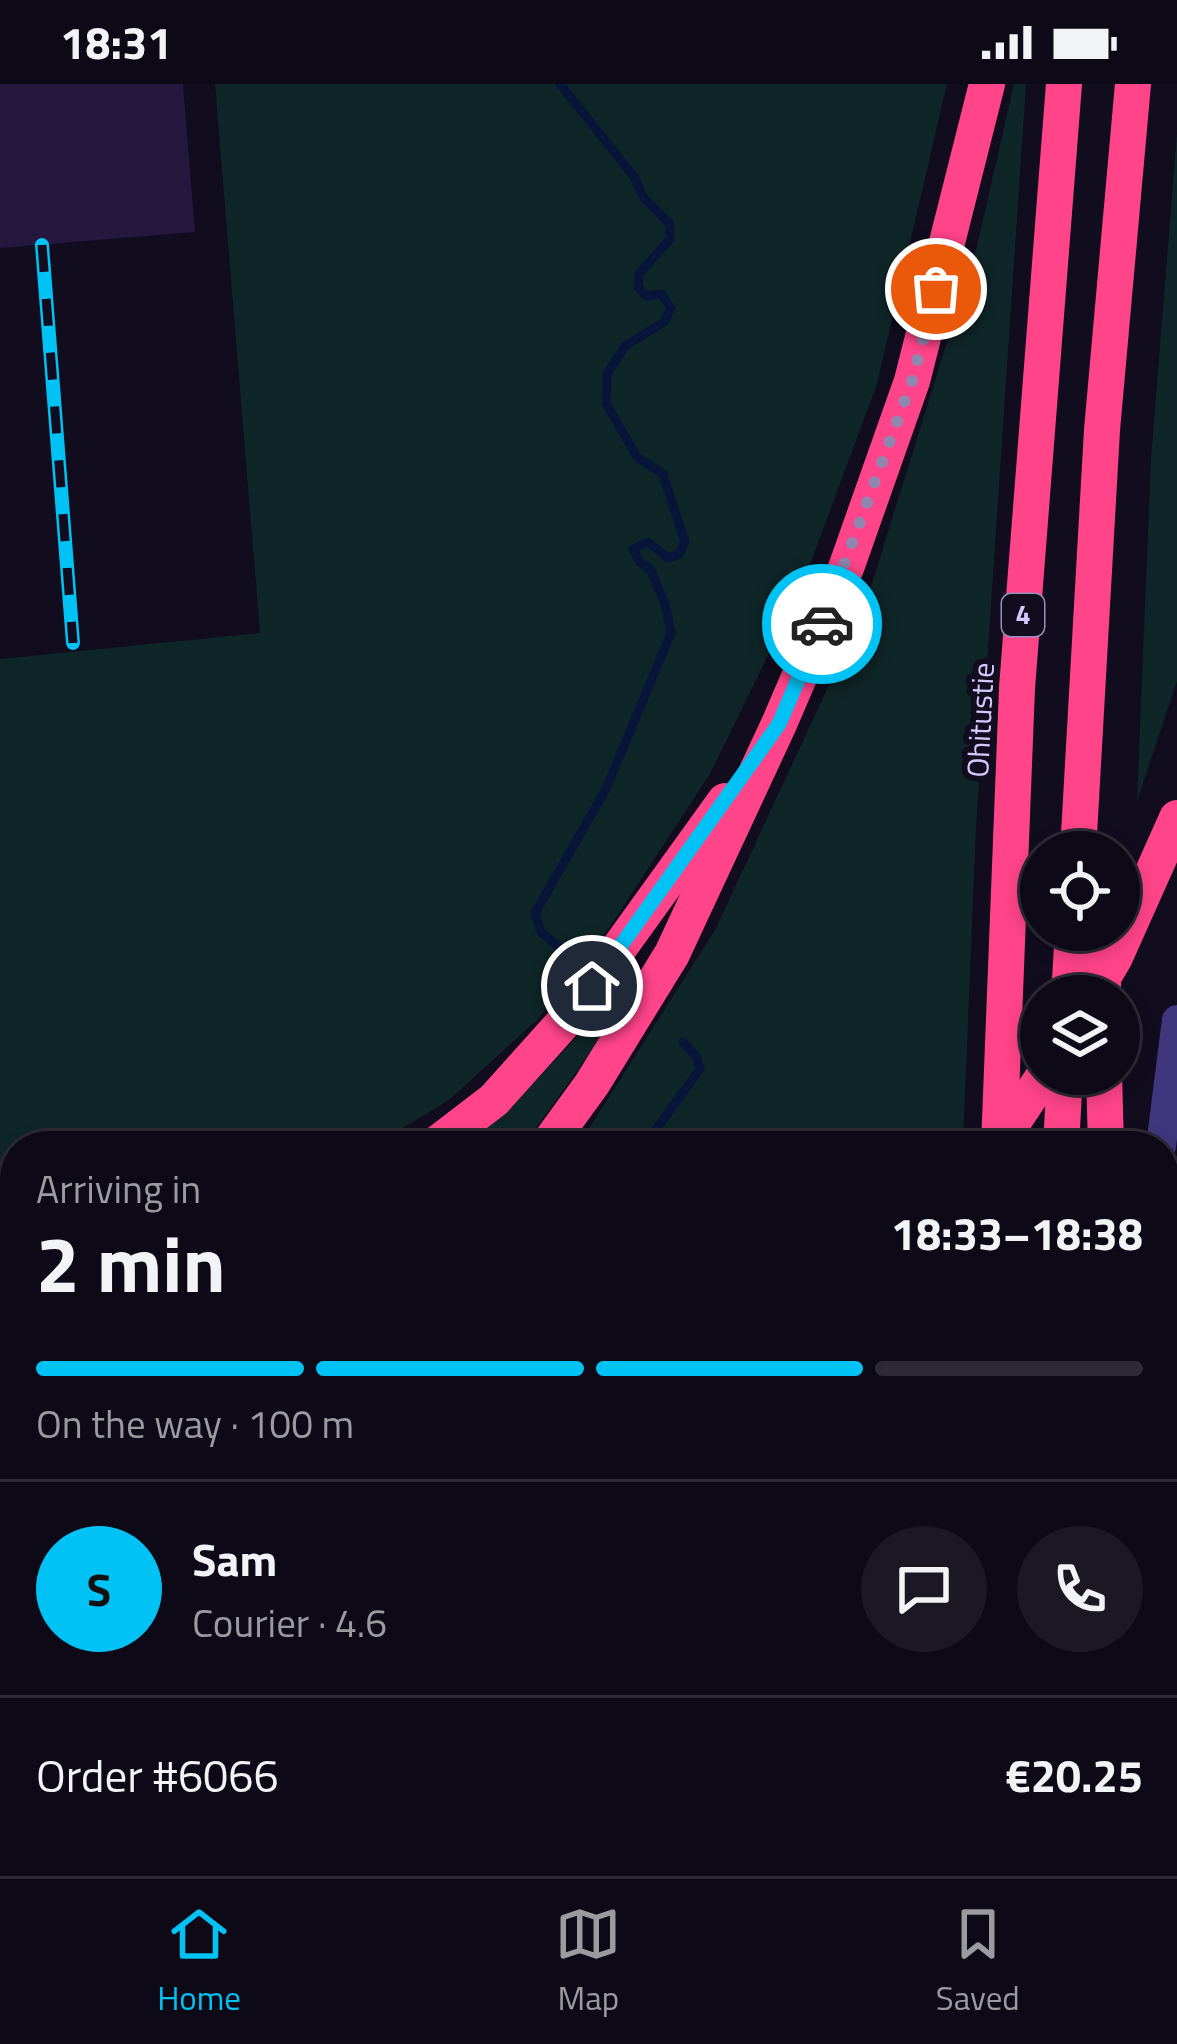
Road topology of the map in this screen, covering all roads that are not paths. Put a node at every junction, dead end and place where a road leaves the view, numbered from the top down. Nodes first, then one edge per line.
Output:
1 (987, 84) edge
2 (1064, 84) edge
3 (1133, 84) edge
4 (1102, 430) junction
5 (779, 724) junction
6 (1177, 818) edge
7 (1079, 831) edge
8 (1103, 831) edge
9 (1104, 975) edge
10 (1177, 1020) edge
11 (1032, 1095) edge
12 (1064, 1095) edge
13 (1105, 1095) edge
14 (454, 1131) edge
15 (559, 1131) edge
16 (999, 1131) edge
17 (1008, 1131) edge
18 (1061, 1131) edge
19 (1106, 1131) edge
20 (1163, 1131) edge

1 - 5 highway
2 - 16 highway, Ohitustie / 4
3 - 4 highway
4 - 7 highway
4 - 8 highway
5 - 14 highway
5 - 15 highway
6 - 9 highway, bridge
10 - 20 lane
11 - 17 highway, bridge
12 - 18 highway
13 - 19 highway

